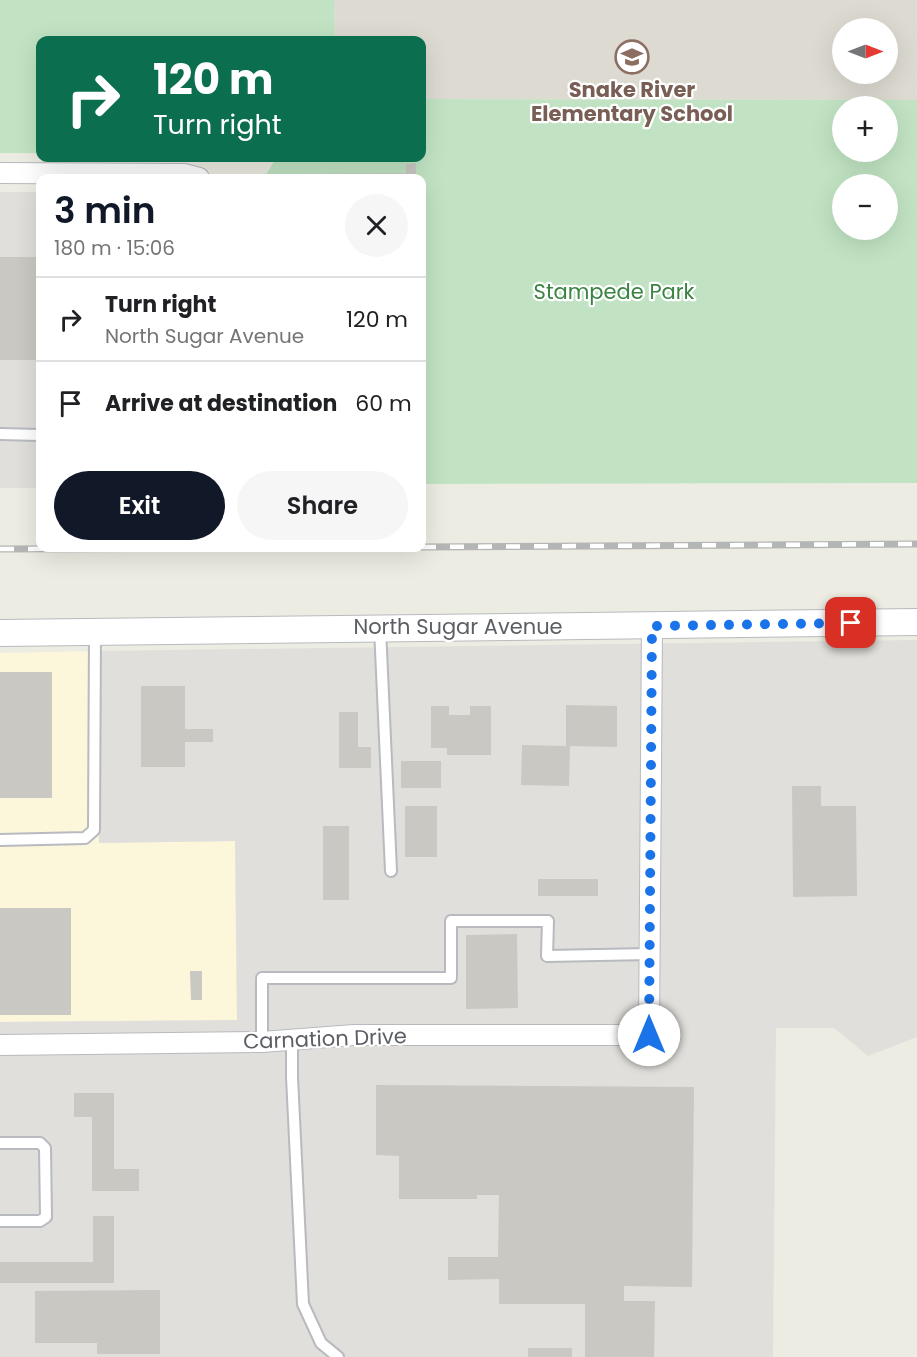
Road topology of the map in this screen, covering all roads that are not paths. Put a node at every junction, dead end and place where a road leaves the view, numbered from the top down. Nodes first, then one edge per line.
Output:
1 (0, 173) edge
2 (184, 174) edge
3 (0, 434) edge
4 (36, 435) edge
5 (917, 622) edge
6 (652, 626) junction
7 (380, 627) junction
8 (95, 632) junction
9 (0, 633) edge
10 (0, 840) edge
11 (391, 871) dead end
12 (650, 954) junction
13 (292, 1040) junction
14 (262, 1042) junction
15 (0, 1045) edge
16 (0, 1143) edge
17 (0, 1221) edge
18 (338, 1357) edge

1 - 2 street
3 - 4 lane
5 - 6 street, North Sugar Avenue
6 - 7 street, North Sugar Avenue
6 - 12 street
7 - 8 street, North Sugar Avenue
7 - 11 lane
8 - 9 street, North Sugar Avenue
8 - 10 lane
12 - 13 street, Carnation Drive
12 - 14 lane
13 - 14 street, Carnation Drive
13 - 18 lane
14 - 15 street, Carnation Drive
16 - 17 lane

